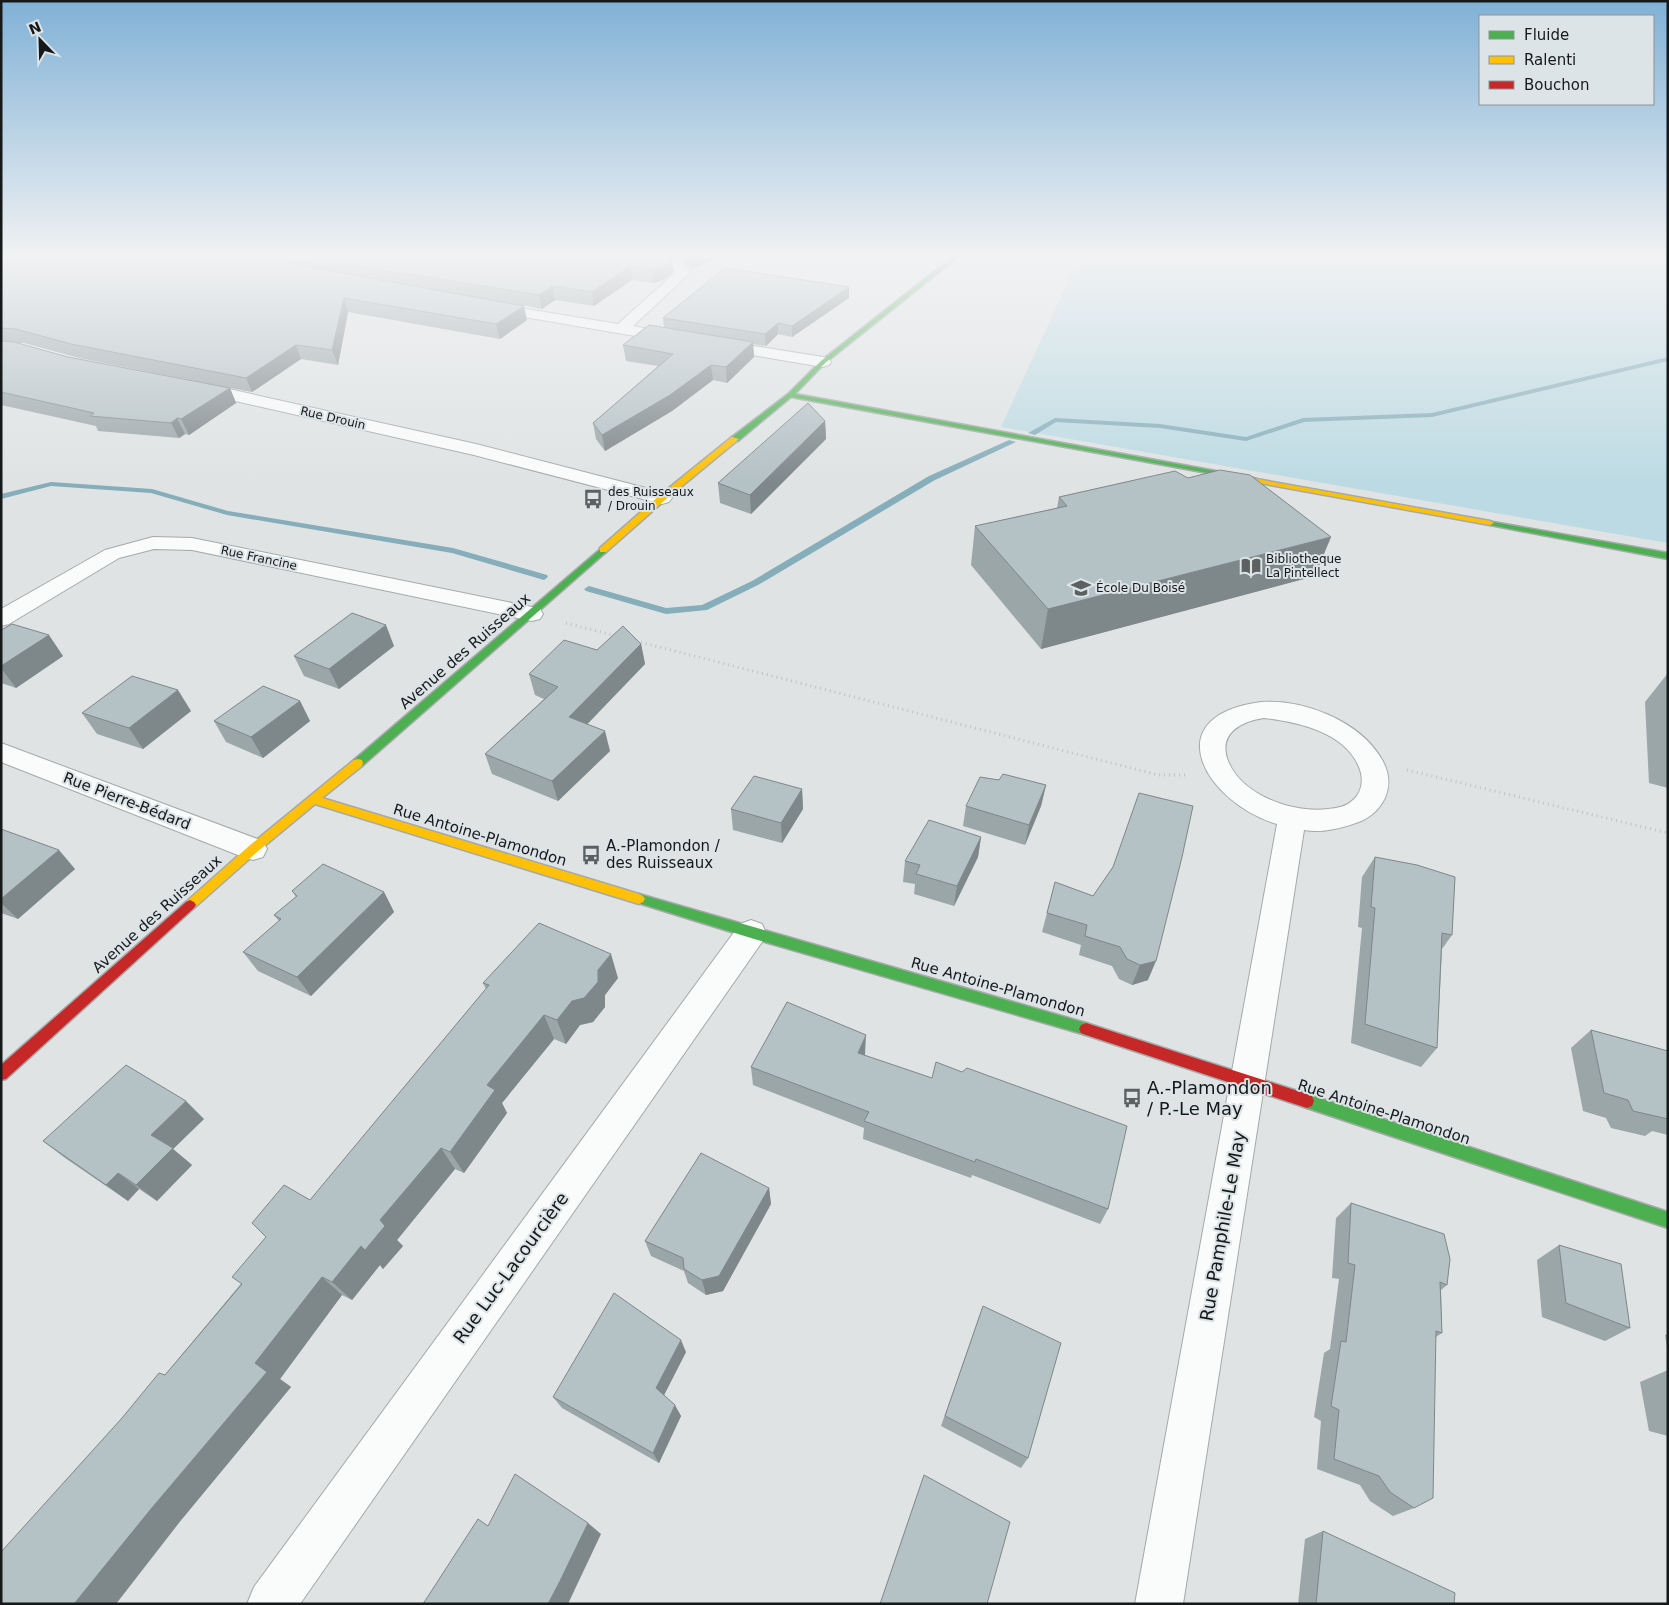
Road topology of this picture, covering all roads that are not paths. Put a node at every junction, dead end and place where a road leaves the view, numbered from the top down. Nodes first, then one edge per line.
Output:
1 (644, 333) edge
2 (860, 333) edge
3 (686, 340) edge
4 (705, 343) edge
5 (823, 362) junction
6 (182, 384) edge
7 (790, 395) junction
8 (662, 498) junction
9 (1668, 556) edge
10 (532, 614) junction
11 (1, 619) edge
12 (1, 752) edge
13 (314, 800) junction
14 (1292, 818) junction
15 (252, 849) junction
16 (751, 933) junction
17 (1, 1074) edge
18 (1248, 1083) junction
19 (1668, 1220) edge
20 (271, 1604) edge
21 (1159, 1604) edge

1 - 3 street
2 - 5 street, Avenue des Ruisseaux
4 - 5 street
5 - 7 street, Avenue des Ruisseaux
6 - 8 street, Rue Drouin
7 - 8 street, Avenue des Ruisseaux
7 - 9 street
8 - 10 street, Avenue des Ruisseaux
10 - 11 street, Rue Francine
10 - 13 street, Avenue des Ruisseaux
12 - 15 street, Rue Pierre-Bédard
13 - 15 street, Avenue des Ruisseaux
13 - 16 street, Rue Antoine-Plamondon
14 - 14 street
14 - 18 street, Rue Pamphile-Le May
15 - 17 street, Avenue des Ruisseaux
16 - 18 street, Rue Antoine-Plamondon
16 - 20 street, Rue Luc-Lacourcière
18 - 19 street, Rue Antoine-Plamondon
18 - 21 street, Rue Pamphile-Le May

